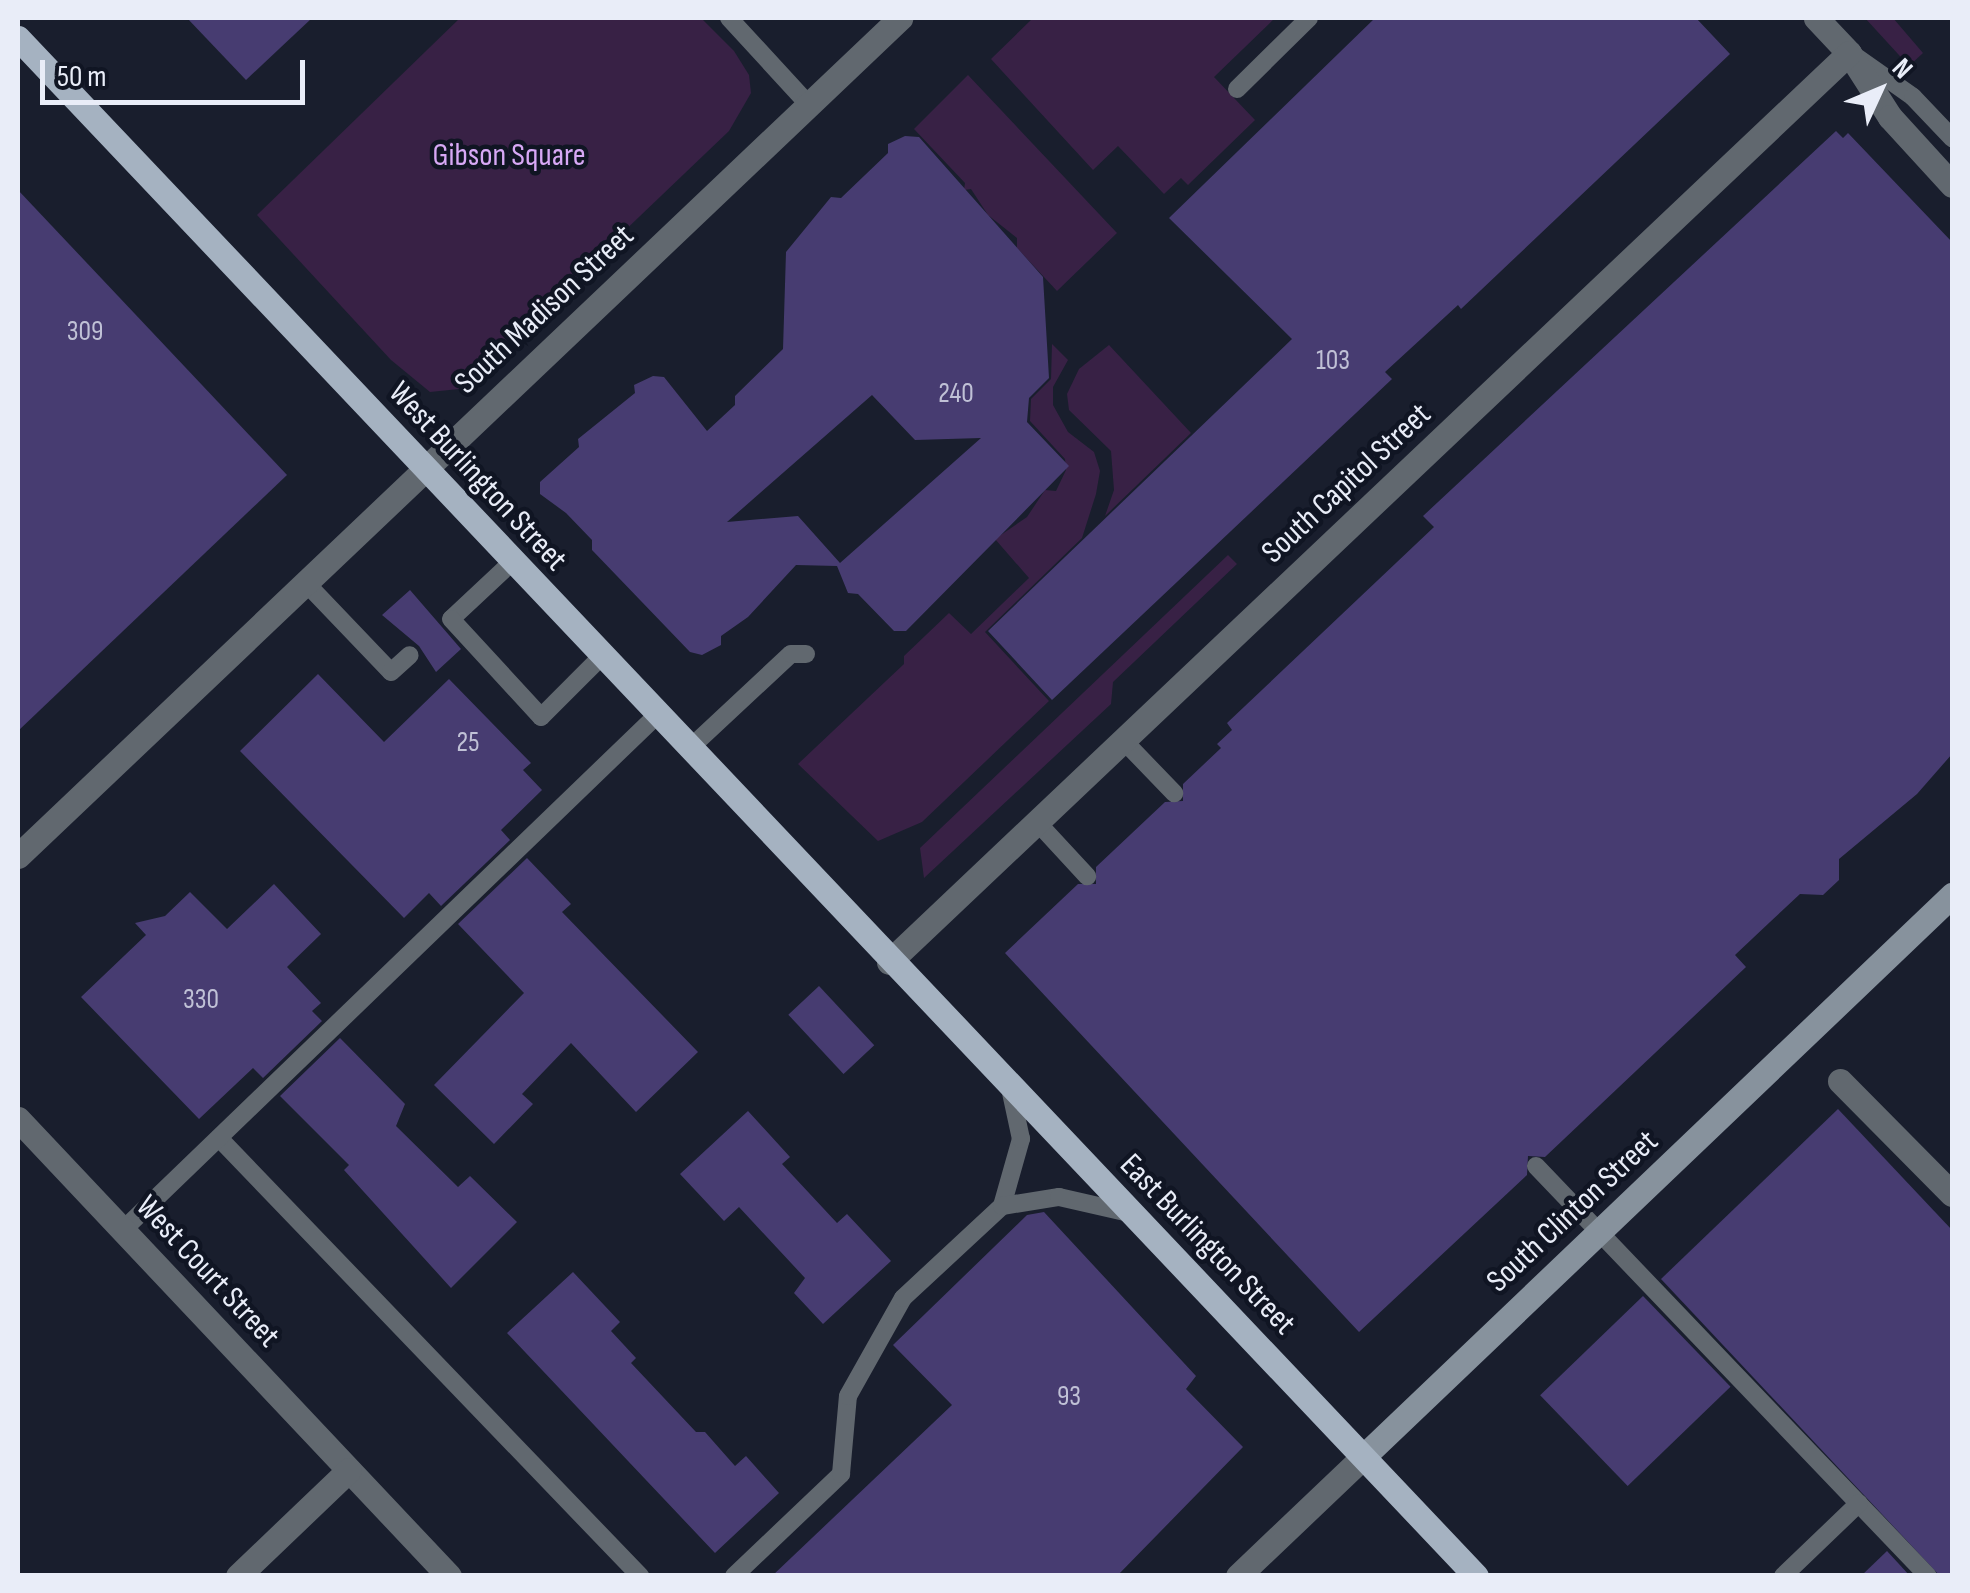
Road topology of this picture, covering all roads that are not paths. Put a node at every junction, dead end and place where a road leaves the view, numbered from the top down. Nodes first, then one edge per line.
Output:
1 (729, 18) edge
2 (900, 18) edge
3 (1309, 18) edge
4 (1816, 18) edge
5 (20, 44) edge
6 (1850, 53) junction
7 (1237, 89) dead end
8 (809, 105) junction
9 (1952, 138) edge
10 (1952, 184) edge
11 (425, 469) junction
12 (512, 562) junction
13 (305, 582) junction
14 (806, 654) dead end
15 (410, 655) dead end
16 (602, 656) junction
17 (657, 715) junction
18 (1123, 740) junction
19 (688, 749) junction
20 (1174, 794) dead end
21 (1037, 822) junction
22 (18, 856) edge
23 (1087, 876) dead end
24 (1952, 895) edge
25 (890, 962) junction
26 (1840, 1081) dead end
27 (1010, 1088) junction
28 (18, 1119) edge
29 (219, 1138) junction
30 (1536, 1166) dead end
31 (1952, 1194) edge
32 (1002, 1206) junction
33 (1130, 1213) junction
34 (123, 1230) junction
35 (1600, 1232) junction
36 (1364, 1456) junction
37 (349, 1470) junction
38 (1859, 1503) junction
39 (238, 1576) edge
40 (449, 1576) edge
41 (640, 1576) edge
42 (734, 1576) edge
43 (1238, 1576) edge
44 (1476, 1576) edge
45 (1783, 1576) edge
46 (1928, 1576) edge

1 - 8 lane
2 - 8 street, South Madison Street
3 - 7 lane
4 - 6 street
5 - 11 main road, West Burlington Street
6 - 9 lane
6 - 10 street
6 - 18 street, South Capitol Street
8 - 11 street, South Madison Street
11 - 12 main road, West Burlington Street
11 - 13 street, South Madison Street
12 - 16 main road, West Burlington Street
12 - 16 lane
13 - 15 lane
13 - 22 street, South Madison Street
14 - 19 lane
16 - 17 main road, West Burlington Street
17 - 19 main road, West Burlington Street
17 - 29 lane
18 - 20 lane
18 - 21 street, South Capitol Street
19 - 25 main road, West Burlington Street
21 - 23 lane
21 - 25 street, South Capitol Street
24 - 35 main road, South Clinton Street
25 - 27 main road, East Burlington Street
26 - 31 street
27 - 32 lane
27 - 33 main road, East Burlington Street
28 - 34 street, West Court Street
29 - 34 lane
29 - 41 lane
30 - 35 lane
32 - 33 lane
32 - 42 lane
33 - 36 main road, East Burlington Street
34 - 37 street, West Court Street
35 - 36 main road, South Clinton Street
35 - 38 lane
36 - 43 street, South Clinton Street
36 - 44 main road, East Burlington Street
37 - 39 street
37 - 40 street, West Court Street
38 - 45 lane
38 - 46 lane

